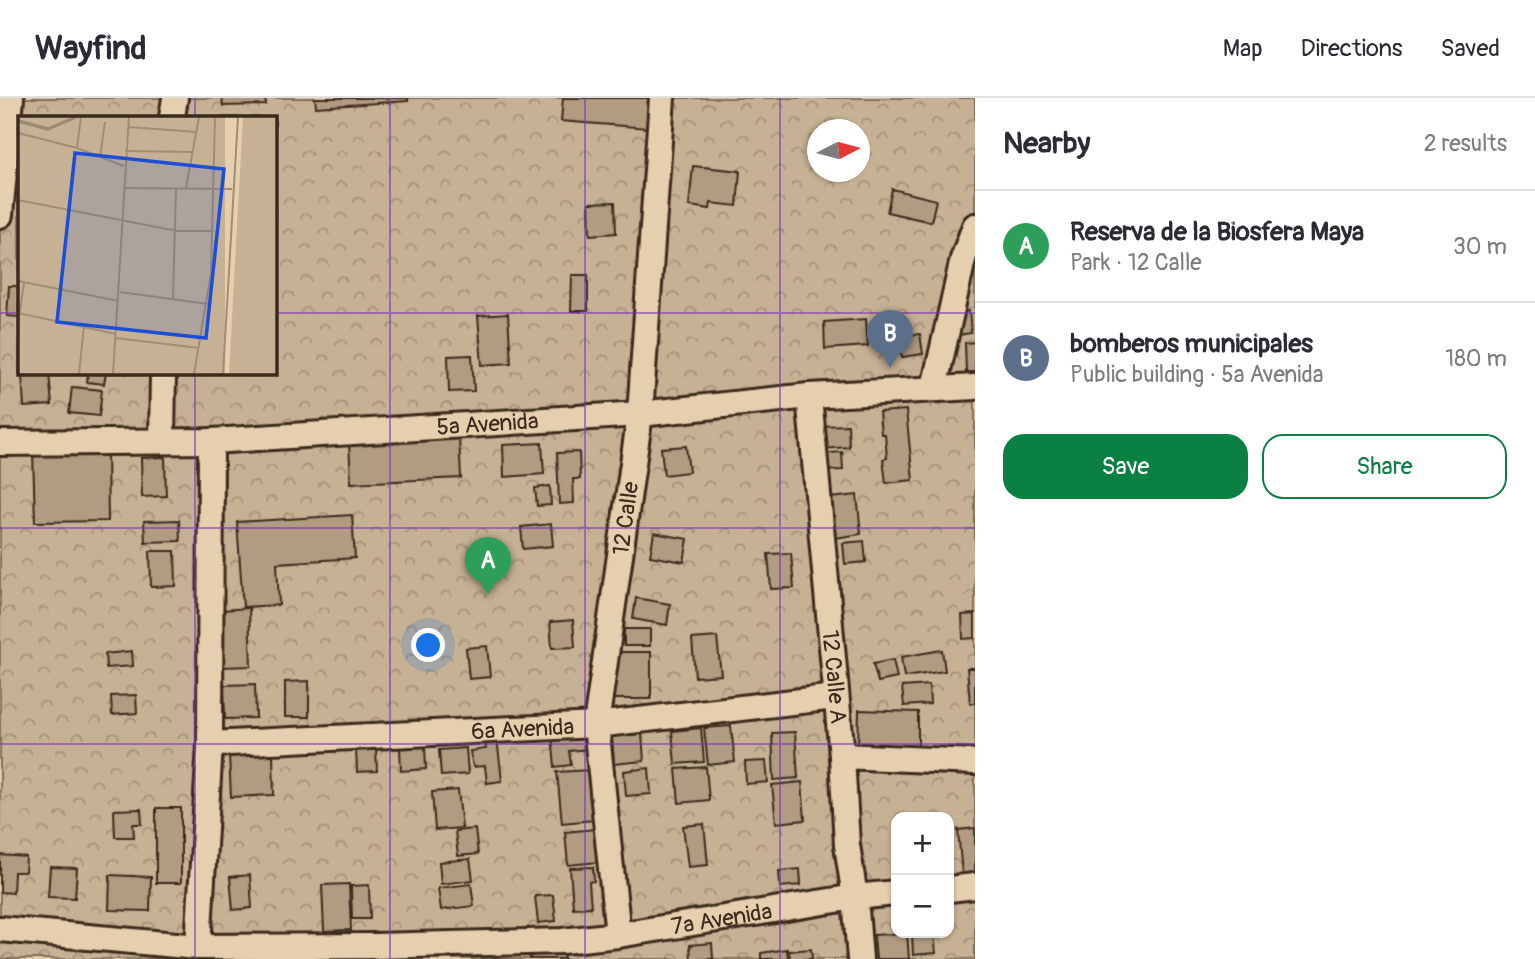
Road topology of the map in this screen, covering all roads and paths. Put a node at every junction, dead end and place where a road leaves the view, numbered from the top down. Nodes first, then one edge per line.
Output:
1 (11, 98) edge
2 (175, 98) edge
3 (662, 98) edge
4 (172, 116) edge
5 (0, 215) edge
6 (973, 238) edge
7 (163, 374) edge
8 (975, 387) edge
9 (934, 388) junction
10 (809, 396) junction
11 (640, 414) junction
12 (162, 441) junction
13 (211, 441) junction
14 (0, 443) edge
15 (835, 698) junction
16 (596, 725) junction
17 (210, 744) junction
18 (842, 756) junction
19 (975, 762) edge
20 (975, 886) edge
21 (954, 888) edge
22 (891, 893) edge
23 (855, 897) junction
24 (0, 929) edge
25 (618, 935) junction
26 (198, 947) junction
27 (860, 959) edge

1 - 5 street
2 - 4 street
3 - 11 street, 12 Calle
6 - 9 street
7 - 12 street
8 - 9 street, 5a Avenida
9 - 10 street, 5a Avenida
10 - 11 street, 5a Avenida
10 - 15 street, 12 Calle A
11 - 13 street, 5a Avenida
11 - 16 street, 12 Calle
12 - 13 street, 5a Avenida
12 - 14 street, 5a Avenida
13 - 17 street
15 - 16 street, 6a Avenida
15 - 18 street, 12 Calle A
16 - 17 street, 6a Avenida
16 - 25 street, 12 Calle
17 - 26 street
18 - 19 street
18 - 23 street, 12 Calle A
20 - 21 street
22 - 23 street, 7a Avenida
23 - 25 street, 7a Avenida
23 - 27 street, 12 Calle A
24 - 26 street, 7a Avenida
25 - 26 street, 7a Avenida

